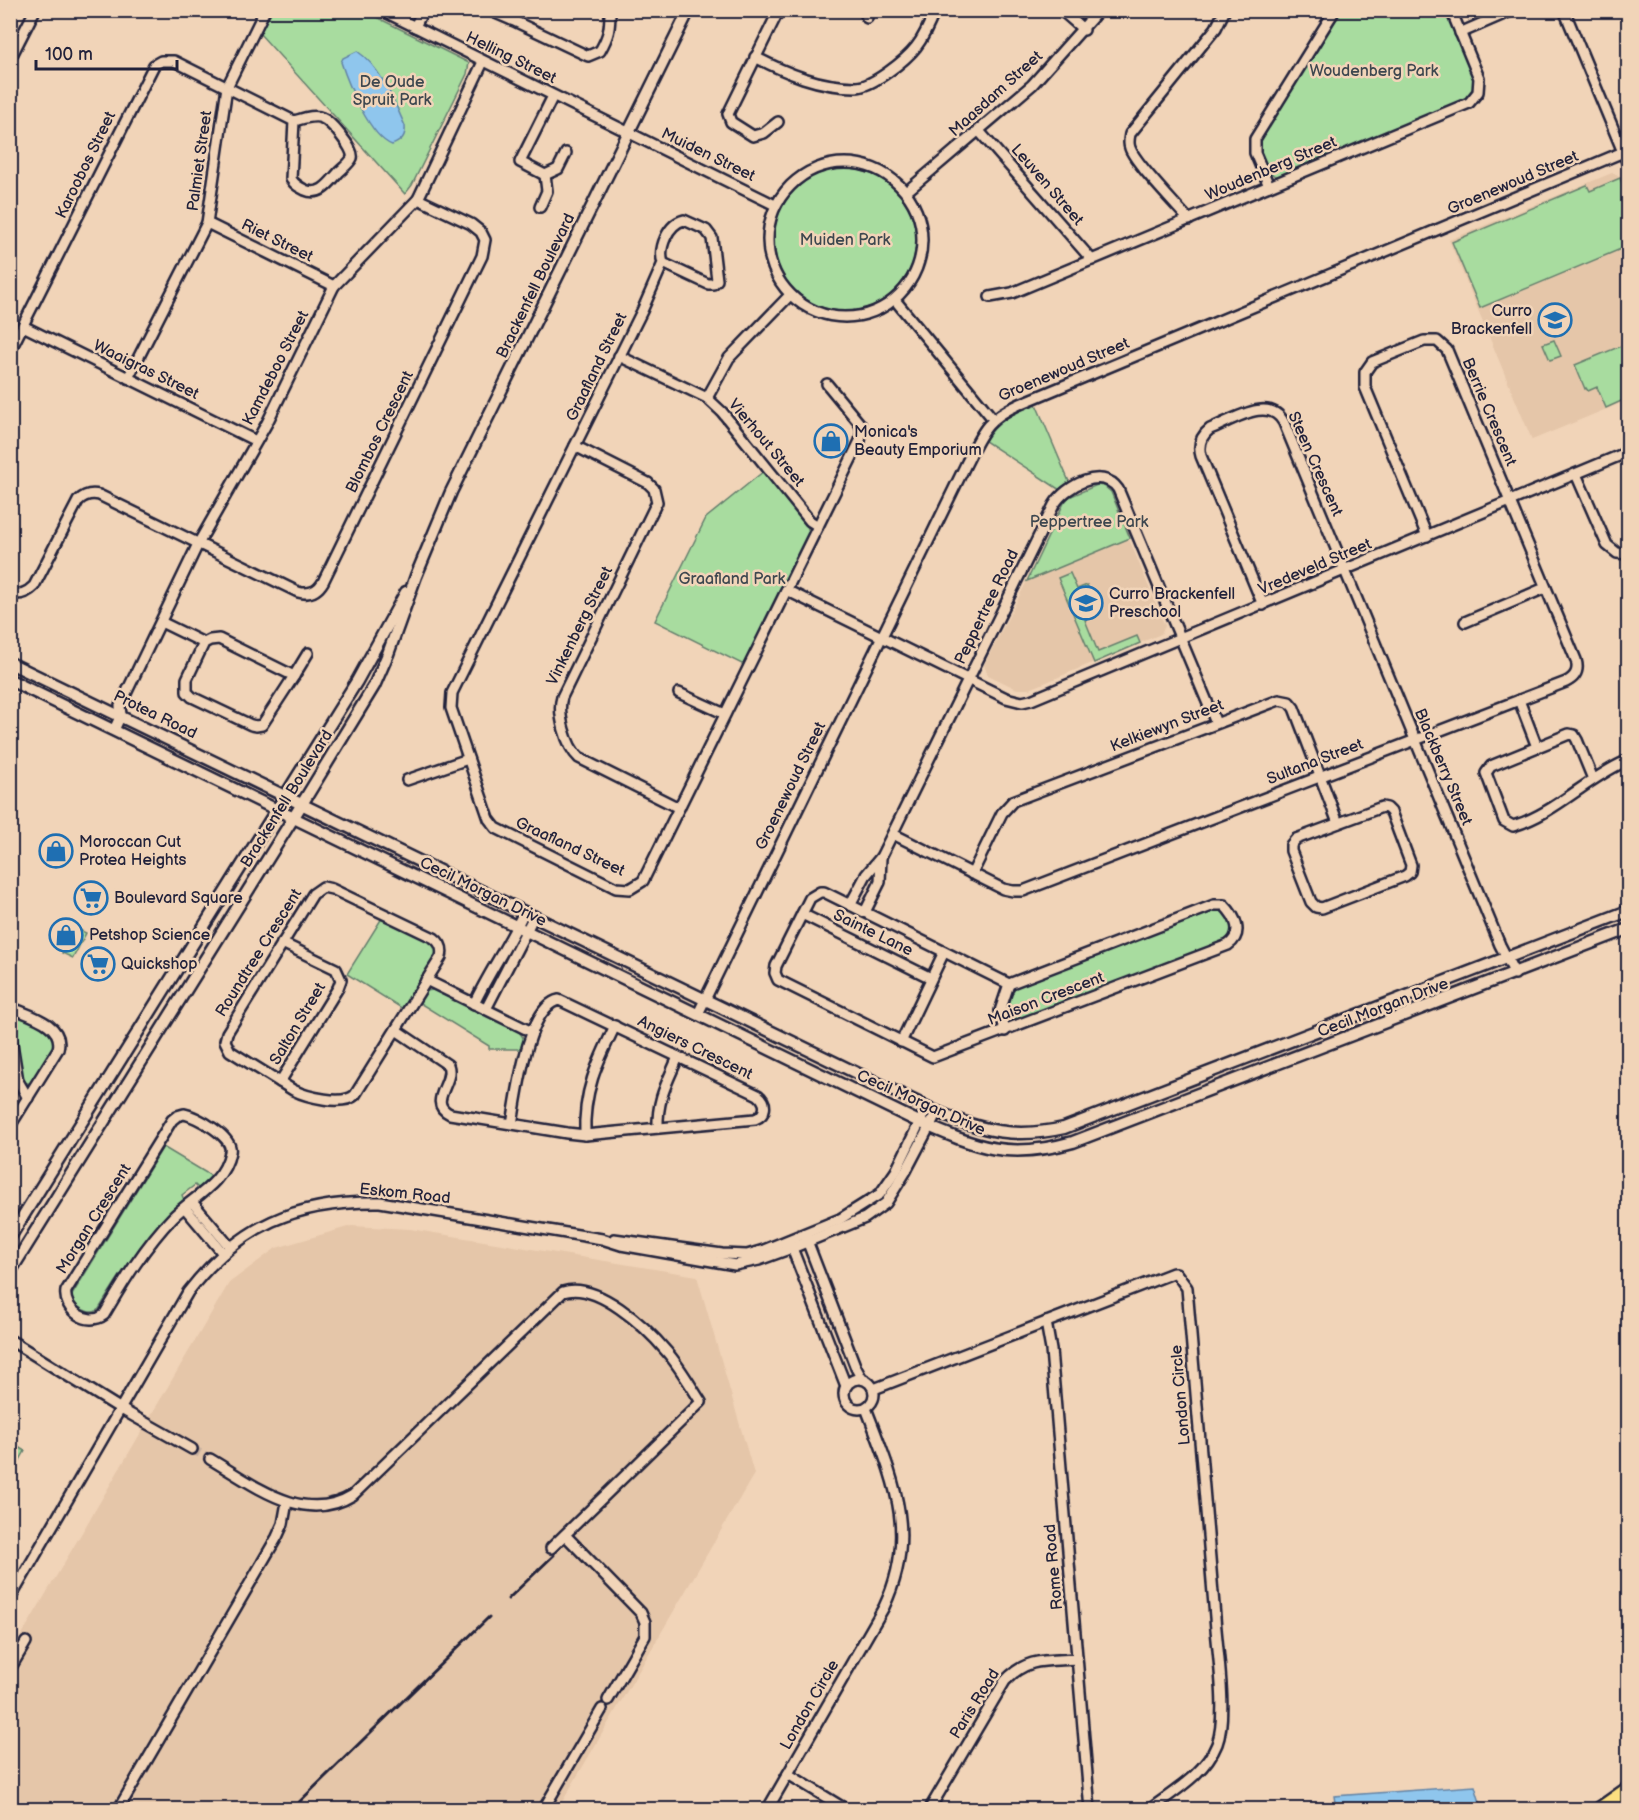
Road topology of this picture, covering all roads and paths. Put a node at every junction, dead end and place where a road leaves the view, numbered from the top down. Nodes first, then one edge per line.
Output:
1 (34, 10) edge
2 (265, 10) edge
3 (381, 10) edge
4 (423, 10) edge
5 (610, 10) edge
6 (688, 10) edge
7 (779, 10) edge
8 (935, 10) edge
9 (1061, 10) edge
10 (1099, 10) edge
11 (1225, 10) edge
12 (1335, 10) edge
13 (1450, 10) edge
14 (1514, 10) edge
15 (1564, 10) edge
16 (491, 11) edge
17 (515, 15) edge
18 (415, 27) junction
19 (1084, 30) junction
20 (1460, 33) junction
21 (755, 57) junction
22 (10, 59) edge
23 (483, 62) junction
24 (227, 87) junction
25 (553, 96) junction
26 (294, 121) junction
27 (778, 122) dead end
28 (979, 131) junction
29 (628, 132) junction
30 (1626, 151) edge
31 (566, 153) dead end
32 (1629, 164) edge
33 (545, 175) junction
34 (1269, 186) junction
35 (906, 192) junction
36 (418, 199) junction
37 (776, 205) junction
38 (540, 207) dead end
39 (1189, 220) junction
40 (207, 223) junction
41 (1092, 260) junction
42 (663, 262) junction
43 (334, 286) junction
44 (790, 295) junction
45 (990, 297) dead end
46 (895, 300) junction
47 (23, 326) junction
48 (10, 351) edge
49 (620, 356) junction
50 (128, 378) junction
51 (827, 384) dead end
52 (707, 399) junction
53 (993, 419) junction
54 (256, 441) junction
55 (575, 446) junction
56 (1629, 452) edge
57 (1576, 474) junction
58 (1510, 502) junction
59 (818, 526) junction
60 (1428, 536) junction
61 (198, 544) junction
62 (1629, 554) edge
63 (1345, 570) junction
64 (416, 576) junction
65 (1545, 588) junction
66 (786, 590) junction
67 (10, 593) edge
68 (1263, 605) junction
69 (161, 622) junction
70 (1466, 622) dead end
71 (881, 637) junction
72 (1180, 639) junction
73 (204, 643) junction
74 (308, 653) dead end
75 (10, 663) edge
76 (294, 676) junction
77 (968, 679) junction
78 (10, 680) edge
79 (679, 693) dead end
80 (1519, 700) junction
81 (117, 710) junction
82 (725, 714) junction
83 (1216, 723) junction
84 (103, 724) junction
85 (114, 730) junction
86 (1415, 740) junction
87 (1538, 747) junction
88 (468, 759) junction
89 (1624, 762) dead end
90 (1321, 776) junction
91 (1593, 779) junction
92 (407, 780) dead end
93 (285, 797) junction
94 (302, 804) junction
95 (679, 808) junction
96 (278, 809) junction
97 (294, 816) junction
98 (1338, 823) junction
99 (892, 834) junction
100 (881, 857) junction
101 (972, 874) junction
102 (850, 905) junction
103 (1629, 911) edge
104 (865, 912) junction
105 (529, 914) junction
106 (802, 914) junction
107 (522, 928) junction
108 (1629, 929) edge
109 (282, 944) junction
110 (944, 952) junction
111 (1506, 958) junction
112 (495, 963) junction
113 (507, 969) junction
114 (1515, 974) junction
115 (932, 978) junction
116 (426, 980) junction
117 (1010, 984) junction
118 (705, 999) junction
119 (474, 1004) junction
120 (10, 1007) edge
121 (486, 1009) junction
122 (698, 1014) junction
123 (615, 1026) junction
124 (396, 1030) junction
125 (10, 1031) edge
126 (1005, 1031) junction
127 (532, 1032) junction
128 (901, 1042) junction
129 (678, 1057) junction
130 (280, 1082) junction
131 (28, 1098) junction
132 (932, 1110) junction
133 (512, 1124) junction
134 (925, 1124) junction
135 (10, 1126) edge
136 (658, 1128) junction
137 (585, 1135) junction
138 (188, 1205) junction
139 (10, 1237) edge
140 (805, 1237) junction
141 (790, 1244) junction
142 (226, 1250) junction
143 (10, 1272) edge
144 (1046, 1322) junction
145 (10, 1340) edge
146 (862, 1379) junction
147 (846, 1386) junction
148 (874, 1389) junction
149 (866, 1408) junction
150 (121, 1409) junction
151 (192, 1449) tunnel mouth
152 (210, 1459) tunnel mouth
153 (287, 1502) junction
154 (565, 1535) junction
155 (551, 1548) dead end
156 (10, 1599) edge
157 (26, 1642) dead end
158 (1077, 1659) junction
159 (10, 1669) edge
160 (608, 1700) dead end
161 (602, 1709) dead end
162 (788, 1774) junction
163 (1629, 1791) edge
164 (118, 1809) edge
165 (543, 1809) edge
166 (767, 1809) edge
167 (847, 1809) edge
168 (928, 1809) edge
169 (1090, 1809) edge
170 (1149, 1809) edge
171 (1601, 1809) edge

1 - 22 street
2 - 24 street, Palmiet Street
3 - 18 street, Helling Street
4 - 18 street
5 - 17 street
6 - 29 street, Brackenfell Boulevard
7 - 21 street
8 - 21 street
9 - 19 street
10 - 19 street, Maasdam Street
11 - 39 street
12 - 34 street
13 - 20 street, Woudenberg Street
14 - 20 street
15 - 30 street
16 - 17 street
18 - 23 street, Helling Street
19 - 28 street, Maasdam Street
20 - 34 street, Woudenberg Street
21 - 27 street
23 - 25 street, Helling Street
23 - 36 street, Kamdeboo Street
24 - 26 street, Karoobos Street
24 - 40 street, Palmiet Street
24 - 47 street, Karoobos Street
25 - 29 street, Helling Street
25 - 33 street
26 - 26 street
28 - 35 street, Maasdam Street
28 - 41 street, Leuven Street
29 - 37 street, Muiden Street
29 - 64 street, Brackenfell Boulevard
30 - 32 street
30 - 53 street, Groenewoud Street
31 - 33 street
33 - 38 street
34 - 39 street, Woudenberg Street
35 - 37 street
35 - 46 street
36 - 43 street, Kamdeboo Street
36 - 61 street, Blombos Crescent
37 - 44 street
39 - 41 street, Woudenberg Street
40 - 43 street, Riet Street
40 - 50 street, Palmiet Street
41 - 45 street, Woudenberg Street
42 - 42 street, Graafland Street
42 - 49 street, Graafland Street
43 - 54 street, Kamdeboo Street
44 - 46 street
44 - 52 street
46 - 53 street
47 - 48 street, Karoobos Street
47 - 50 street, Waaigras Street
49 - 52 street, Vierhout Street
49 - 55 street, Graafland Street
50 - 54 street, Waaigras Street
51 - 59 street, Graafland Street
52 - 59 street, Vierhout Street
53 - 71 street, Groenewoud Street
54 - 61 street, Kamdeboo Street
55 - 88 street, Graafland Street
55 - 95 street, Vinkenberg Street
56 - 57 street, Vredeveld Street
57 - 58 street, Vredeveld Street
57 - 62 street
58 - 60 street, Vredeveld Street
58 - 60 street, Berrie Crescent
58 - 65 street, Sultana Street
59 - 66 street, Graafland Street
60 - 63 street, Vredeveld Street
61 - 67 street
61 - 69 street, Kamdeboo Street
63 - 68 street, Vredeveld Street
63 - 68 street, Steen Crescent
63 - 86 street, Blackberry Street
64 - 93 street, Brackenfell Boulevard
64 - 94 street, Brackenfell Boulevard
65 - 70 street
65 - 80 street, Sultana Street
66 - 71 street, Vredeveld Street
66 - 82 street, Graafland Street
68 - 72 street, Vredeveld Street
69 - 73 street
69 - 81 street, Kamdeboo Street
71 - 77 street, Vredeveld Street
71 - 118 street, Groenewoud Street
72 - 77 street, Vredeveld Street
72 - 77 street, Peppertree Road
72 - 83 street, Peppertree Road
73 - 76 street
73 - 76 street
74 - 76 street
75 - 81 street, Protea Road
77 - 99 street, Peppertree Road
78 - 84 street, Protea Road
79 - 82 street
80 - 86 street, Sultana Street
80 - 87 street
81 - 84 street, Kamdeboo Street
81 - 85 street, Kamdeboo Street
81 - 93 street, Protea Road
82 - 95 street, Graafland Street
83 - 90 street, Kelkiewyn Street
83 - 101 street, Kelkiewyn Street
84 - 85 street, Protea Road
85 - 96 street, Protea Road
86 - 90 street, Sultana Street
86 - 111 street, Blackberry Street
87 - 91 street
87 - 91 street
88 - 92 street
88 - 95 street, Graafland Street
89 - 91 street
90 - 98 street, Kelkiewyn Street
90 - 101 street, Sultana Street
93 - 94 street, Protea Road
93 - 96 street, Brackenfell Boulevard
94 - 97 street, Brackenfell Boulevard
94 - 105 street, Cecil Morgan Drive
96 - 97 street, Protea Road
96 - 139 street, Brackenfell Boulevard
97 - 107 street, Cecil Morgan Drive
97 - 143 street, Brackenfell Boulevard
98 - 98 street
99 - 100 street, Peppertree Road
99 - 101 street, Sultana Street
100 - 102 street
100 - 104 street
102 - 104 street, Maison Crescent
102 - 106 street, Maison Crescent
103 - 111 street, Cecil Morgan Drive
104 - 110 street, Maison Crescent
105 - 107 street
105 - 118 street, Cecil Morgan Drive
106 - 115 street, Sainte Lane
106 - 128 street, Maison Crescent
107 - 112 street
107 - 113 street
107 - 122 street, Cecil Morgan Drive
108 - 114 street, Cecil Morgan Drive
109 - 116 street, Roundtree Crescent
109 - 130 street, Roundtree Crescent
109 - 130 street, Salton Street
110 - 115 street
110 - 117 street, Maison Crescent
111 - 114 street, Blackberry Street
111 - 132 street, Cecil Morgan Drive
112 - 113 street
112 - 119 street
113 - 121 street
114 - 134 street, Cecil Morgan Drive
115 - 128 street
116 - 119 street
116 - 124 street, Roundtree Crescent
117 - 126 street
117 - 126 street, Maison Crescent
118 - 122 street, Groenewoud Street
118 - 132 street, Cecil Morgan Drive
119 - 121 street
120 - 131 street
121 - 127 street
122 - 134 street, Cecil Morgan Drive
123 - 127 street, Angiers Crescent
123 - 129 street, Angiers Crescent
123 - 137 street
124 - 130 street, Roundtree Crescent
124 - 133 street, Angiers Crescent
125 - 131 street
126 - 128 street, Maison Crescent
127 - 133 street, Angiers Crescent
129 - 136 street
129 - 136 street, Angiers Crescent
131 - 135 street
132 - 134 street, Eskom Road
133 - 137 street, Angiers Crescent
134 - 140 street, Eskom Road
136 - 137 street, Angiers Crescent
138 - 138 street, Morgan Crescent
138 - 142 street
140 - 141 street, Eskom Road
140 - 146 street
141 - 142 street, Eskom Road
141 - 147 street
142 - 150 street, Eskom Road
144 - 148 street, London Circle
144 - 158 street, Rome Road
144 - 170 street, London Circle
145 - 150 street
146 - 147 street
146 - 148 street
147 - 149 street
148 - 149 street
149 - 162 street, London Circle
150 - 151 street
150 - 156 street, Eskom Road
152 - 153 street
153 - 154 street
153 - 164 street
154 - 155 street
154 - 160 street
157 - 159 street
158 - 168 street, Paris Road
158 - 169 street, Rome Road
161 - 165 street
162 - 166 street, London Circle
162 - 167 street
163 - 171 highway

